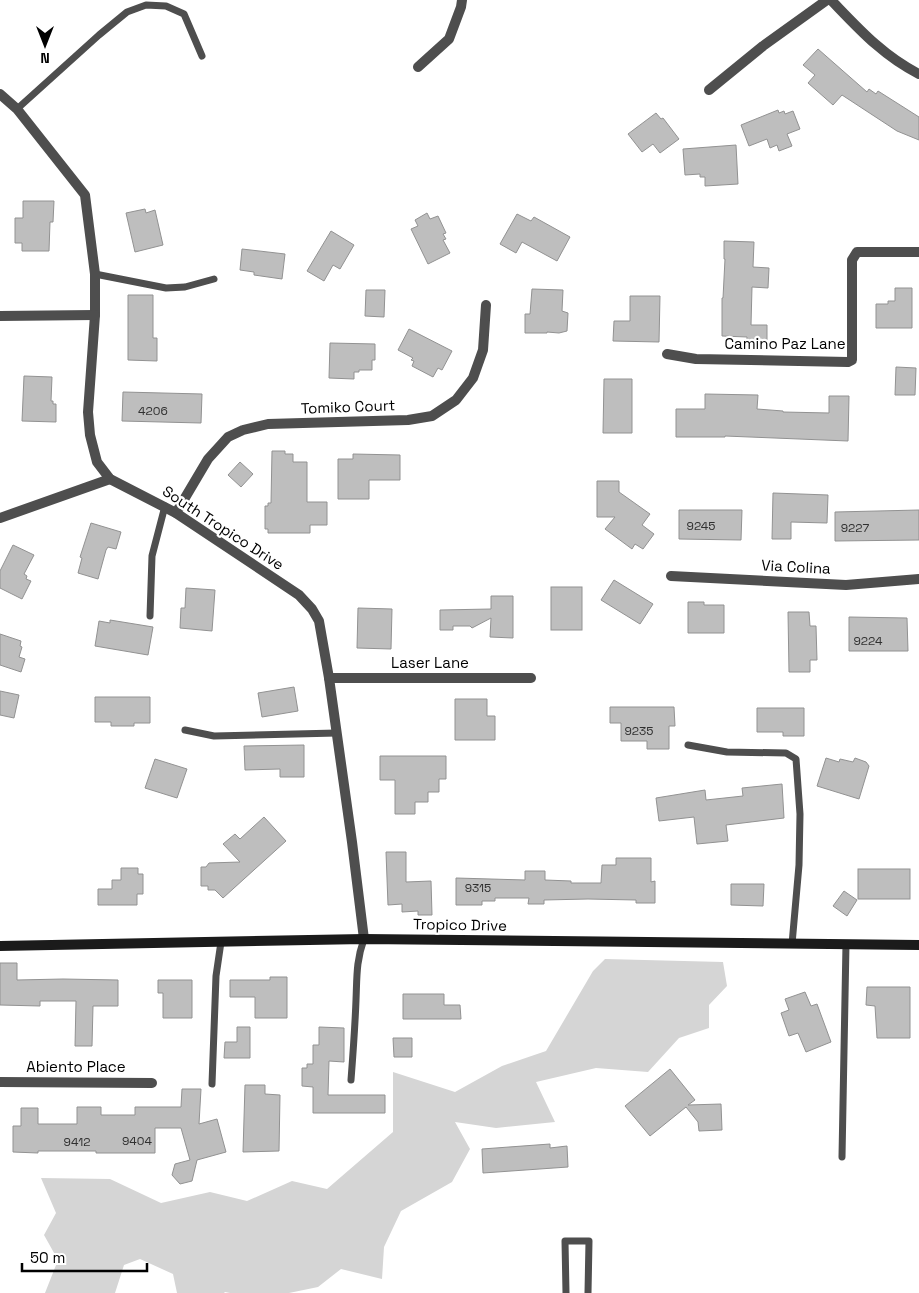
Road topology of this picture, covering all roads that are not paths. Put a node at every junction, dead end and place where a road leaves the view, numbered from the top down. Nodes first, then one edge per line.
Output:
1 (462, 0) edge
2 (829, 0) edge
3 (202, 56) dead end
4 (418, 67) dead end
5 (919, 74) edge
6 (709, 90) dead end
7 (0, 94) edge
8 (17, 109) junction
9 (919, 252) edge
10 (95, 274) junction
11 (214, 279) dead end
12 (486, 305) dead end
13 (0, 316) edge
14 (95, 316) junction
15 (667, 354) dead end
16 (110, 479) junction
17 (165, 506) junction
18 (176, 513) junction
19 (0, 518) edge
20 (672, 576) dead end
21 (919, 579) edge
22 (150, 616) dead end
23 (329, 678) junction
24 (531, 678) dead end
25 (185, 730) dead end
26 (336, 734) junction
27 (688, 745) dead end
28 (364, 939) junction
29 (221, 942) junction
30 (792, 944) junction
31 (846, 944) junction
32 (919, 945) edge
33 (0, 946) edge
34 (350, 1080) dead end
35 (0, 1082) edge
36 (152, 1083) dead end
37 (212, 1084) dead end
38 (842, 1157) dead end
39 (566, 1293) edge
40 (588, 1293) edge

1 - 4 street
2 - 5 street
2 - 6 street
3 - 8 lane
7 - 8 street, South Tropico Drive
8 - 10 street, South Tropico Drive
9 - 15 street, Camino Paz Lane
10 - 11 lane
10 - 14 street, South Tropico Drive
12 - 18 street, Tomiko Court
13 - 14 street
14 - 16 street, South Tropico Drive
16 - 17 street, South Tropico Drive
16 - 19 street
17 - 18 street, South Tropico Drive
17 - 22 lane
18 - 23 street, South Tropico Drive
20 - 21 street, Via Colina
23 - 24 street, Laser Lane
23 - 26 street, South Tropico Drive
25 - 26 lane
26 - 28 street, South Tropico Drive
27 - 30 lane
28 - 29 street, Tropico Drive
28 - 30 street, Tropico Drive
28 - 34 lane
29 - 33 street, Tropico Drive
29 - 37 lane
30 - 31 street, Tropico Drive
31 - 32 street, Tropico Drive
31 - 38 lane
35 - 36 street, Abiento Place
39 - 40 lane

